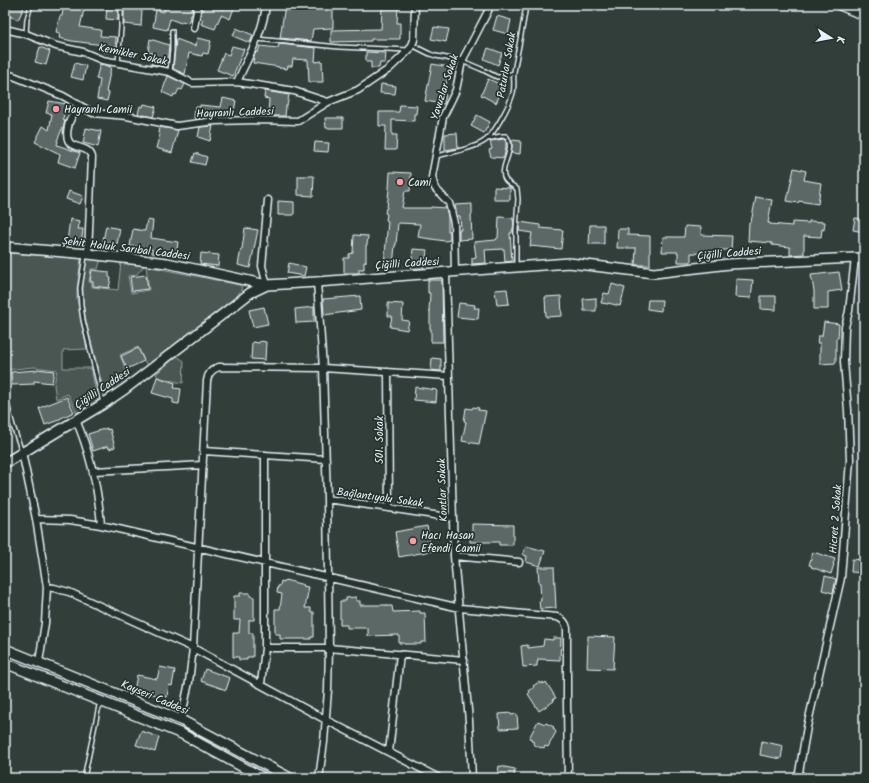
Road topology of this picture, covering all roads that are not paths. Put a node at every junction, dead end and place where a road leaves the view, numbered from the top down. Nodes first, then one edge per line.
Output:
1 (31, 5) edge
2 (121, 5) edge
3 (198, 5) edge
4 (266, 5) edge
5 (416, 5) edge
6 (490, 5) edge
7 (526, 5) edge
8 (840, 5) edge
9 (864, 15) edge
10 (194, 28) dead end
11 (5, 30) edge
12 (172, 31) dead end
13 (26, 34) junction
14 (257, 39) junction
15 (410, 48) junction
16 (462, 61) junction
17 (118, 63) junction
18 (170, 72) junction
19 (5, 73) edge
20 (514, 73) junction
21 (236, 82) junction
22 (328, 102) junction
23 (80, 106) junction
24 (487, 139) junction
25 (436, 156) junction
26 (268, 200) dead end
27 (5, 247) edge
28 (86, 254) junction
29 (859, 258) edge
30 (516, 267) junction
31 (450, 272) junction
32 (317, 282) junction
33 (266, 285) junction
34 (323, 368) junction
35 (388, 372) junction
36 (449, 376) junction
37 (5, 396) edge
38 (103, 404) junction
39 (76, 420) junction
40 (204, 451) junction
41 (22, 452) junction
42 (265, 455) junction
43 (326, 458) junction
44 (5, 463) edge
45 (203, 465) junction
46 (94, 471) junction
47 (327, 499) junction
48 (389, 508) junction
49 (453, 518) junction
50 (36, 519) junction
51 (101, 525) junction
52 (199, 547) junction
53 (454, 556) junction
54 (519, 562) dead end
55 (265, 563) junction
56 (328, 578) junction
57 (47, 587) junction
58 (460, 608) junction
59 (193, 648) junction
60 (264, 648) junction
61 (329, 648) junction
62 (5, 649) edge
63 (400, 654) junction
64 (464, 660) junction
65 (39, 662) junction
66 (5, 663) edge
67 (261, 684) junction
68 (100, 701) junction
69 (181, 720) junction
70 (326, 720) junction
71 (389, 752) junction
72 (84, 778) edge
73 (263, 778) edge
74 (290, 778) edge
75 (319, 778) edge
76 (438, 778) edge
77 (472, 778) edge
78 (568, 778) edge
79 (798, 778) edge

1 - 13 lane
2 - 17 lane
3 - 10 street
4 - 14 street
5 - 15 street
6 - 16 street, Yavuzlar Sokak
7 - 20 lane, Paturlar Sokak
8 - 9 main road
11 - 13 street, Kemikler Sokak
12 - 18 lane
13 - 17 street, Kemikler Sokak
14 - 15 lane
14 - 21 street
15 - 16 lane
15 - 22 street, Hayranlı Caddesi
16 - 20 lane
16 - 25 street, Yavuzlar Sokak
17 - 18 street, Kemikler Sokak
18 - 21 street, Kemikler Sokak
19 - 23 street, Hayranlı Caddesi
20 - 24 lane, Paturlar Sokak
21 - 22 street, Kemikler Sokak
22 - 23 street, Hayranlı Caddesi
23 - 28 street
24 - 25 lane
24 - 30 lane
25 - 31 street, Yavuzlar Sokak
26 - 33 street
27 - 28 main road, Şehit Haluk Sarıbal Caddesi
28 - 33 main road, Şehit Haluk Sarıbal Caddesi
28 - 38 lane
29 - 30 main road, Çiğilli Caddesi
29 - 79 street, Hicret 2 Sokak
30 - 31 main road, Çiğilli Caddesi
31 - 32 main road, Çiğilli Caddesi
31 - 36 street, Kontlar Sokak
32 - 33 main road, Çiğilli Caddesi
32 - 34 street
33 - 38 main road, Çiğilli Caddesi
34 - 35 street
34 - 40 street
34 - 43 street
35 - 36 street
35 - 48 street, 501. Sokak
36 - 49 street, Kontlar Sokak
37 - 41 lane
38 - 39 main road, Çiğilli Caddesi
39 - 41 main road, Çiğilli Caddesi
39 - 46 street
40 - 42 street
40 - 45 street
41 - 44 main road, Çiğilli Caddesi
41 - 50 street
42 - 43 street
42 - 55 street
43 - 47 street
45 - 46 street
45 - 52 street
46 - 51 street
47 - 48 street, Bağlantıyolu Sokak
47 - 56 street
48 - 49 street, Bağlantıyolu Sokak
49 - 53 street, Kontlar Sokak
50 - 51 street
50 - 57 street
51 - 52 street
52 - 55 street
52 - 59 street
53 - 54 street
53 - 58 street, Kontlar Sokak
55 - 56 street
55 - 60 street
56 - 58 street
56 - 61 street
57 - 59 street
57 - 65 street
58 - 64 street, Kontlar Sokak
58 - 78 street
59 - 67 street
59 - 69 street
60 - 61 street
60 - 67 street
61 - 63 street
61 - 70 street
62 - 65 main road, Kayseri Caddesi
63 - 64 street
63 - 71 street
64 - 77 street, Kontlar Sokak
65 - 69 main road, Kayseri Caddesi
66 - 68 main road
67 - 70 street
68 - 72 lane
68 - 73 main road
69 - 74 main road, Kayseri Caddesi
70 - 71 street
70 - 75 street
71 - 76 street

